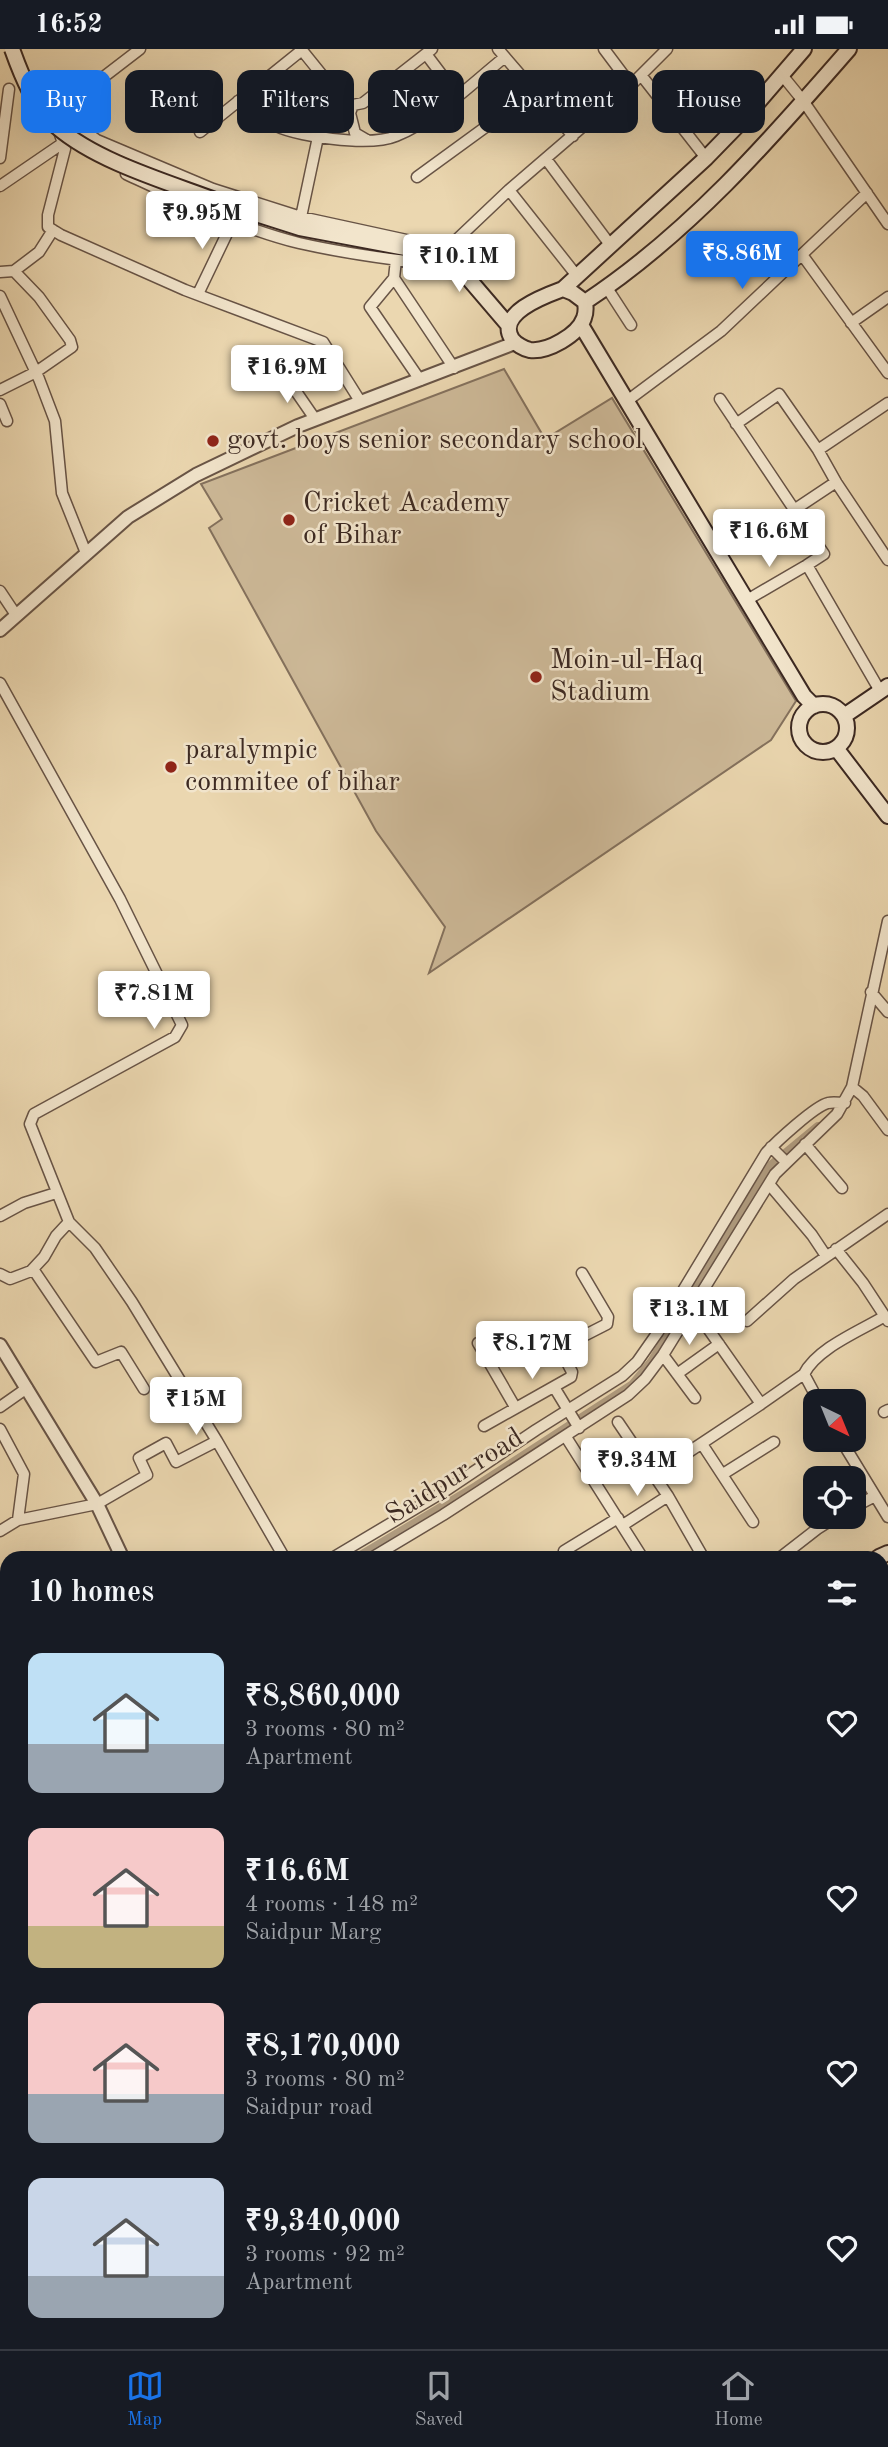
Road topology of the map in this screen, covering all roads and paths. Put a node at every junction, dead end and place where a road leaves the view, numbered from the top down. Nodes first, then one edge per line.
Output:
1 (12, 49) edge
2 (140, 49) edge
3 (604, 49) edge
4 (667, 49) edge
5 (804, 49) edge
6 (849, 49) edge
7 (302, 50) edge
8 (429, 52) edge
9 (502, 53) edge
10 (277, 70) edge
11 (318, 70) edge
12 (441, 70) edge
13 (517, 70) edge
14 (620, 70) edge
15 (111, 71) edge
16 (641, 75) junction
17 (782, 75) junction
18 (638, 78) edge
19 (464, 88) edge
20 (6, 97) edge
21 (237, 102) edge
22 (804, 102) junction
23 (354, 105) edge
24 (223, 113) edge
25 (354, 129) edge
26 (60, 133) edge
27 (88, 133) edge
28 (303, 133) edge
29 (403, 133) edge
30 (478, 133) edge
31 (570, 133) edge
32 (576, 133) edge
33 (573, 136) junction
34 (317, 137) junction
35 (62, 139) junction
36 (368, 140) junction
37 (0, 153) edge
38 (0, 158) edge
39 (706, 158) junction
40 (546, 159) junction
41 (417, 177) dead end
42 (0, 186) edge
43 (509, 190) junction
44 (867, 193) junction
45 (301, 217) junction
46 (233, 221) junction
47 (888, 224) edge
48 (53, 230) junction
49 (611, 246) junction
50 (442, 252) junction
51 (803, 256) junction
52 (396, 260) junction
53 (14, 271) junction
54 (0, 272) edge
55 (577, 276) junction
56 (394, 278) junction
57 (607, 288) junction
58 (564, 289) junction
59 (198, 294) junction
60 (0, 296) edge
61 (888, 297) edge
62 (585, 302) junction
63 (495, 309) junction
64 (520, 310) junction
65 (852, 323) junction
66 (581, 325) junction
67 (631, 325) dead end
68 (509, 326) junction
69 (514, 343) junction
70 (454, 367) junction
71 (36, 372) junction
72 (888, 373) edge
73 (284, 374) dead end
74 (421, 380) junction
75 (0, 390) edge
76 (720, 399) dead end
77 (360, 401) junction
78 (627, 401) junction
79 (888, 403) edge
80 (0, 404) edge
81 (315, 419) junction
82 (7, 421) dead end
83 (736, 424) junction
84 (818, 450) junction
85 (836, 482) junction
86 (794, 510) junction
87 (86, 553) junction
88 (888, 560) edge
89 (807, 565) junction
90 (0, 591) edge
91 (747, 600) junction
92 (16, 615) junction
93 (0, 630) edge
94 (0, 683) edge
95 (884, 688) edge
96 (807, 705) junction
97 (844, 716) junction
98 (836, 748) junction
99 (888, 816) edge
100 (888, 921) edge
101 (871, 992) junction
102 (888, 1012) edge
103 (852, 1087) junction
104 (845, 1103) junction
105 (888, 1130) edge
106 (805, 1144) junction
107 (773, 1149) junction
108 (785, 1161) junction
109 (769, 1184) junction
110 (842, 1188) dead end
111 (56, 1193) junction
112 (0, 1216) edge
113 (887, 1216) edge
114 (69, 1222) junction
115 (836, 1249) junction
116 (826, 1256) junction
117 (33, 1269) junction
118 (582, 1273) dead end
119 (0, 1274) edge
120 (886, 1319) edge
121 (747, 1321) dead end
122 (549, 1328) dead end
123 (709, 1330) dead end
124 (478, 1343) dead end
125 (719, 1344) junction
126 (0, 1345) edge
127 (560, 1348) junction
128 (663, 1355) junction
129 (643, 1368) junction
130 (677, 1374) junction
131 (804, 1374) junction
132 (554, 1387) junction
133 (27, 1388) junction
134 (144, 1389) dead end
135 (812, 1389) edge
136 (695, 1398) dead end
137 (761, 1404) junction
138 (0, 1406) edge
139 (515, 1408) junction
140 (574, 1420) junction
141 (618, 1422) dead end
142 (484, 1426) dead end
143 (0, 1429) edge
144 (566, 1437) junction
145 (217, 1441) junction
146 (774, 1442) dead end
147 (702, 1444) junction
148 (849, 1453) edge
149 (723, 1474) junction
150 (654, 1475) junction
151 (668, 1496) junction
152 (875, 1496) junction
153 (866, 1501) edge
154 (97, 1504) junction
155 (888, 1517) edge
156 (18, 1520) junction
157 (621, 1521) junction
158 (753, 1522) dead end
159 (817, 1529) edge
160 (0, 1531) edge
161 (119, 1551) edge
162 (281, 1551) edge
163 (344, 1551) edge
164 (383, 1551) edge
165 (564, 1551) dead end
166 (638, 1551) edge
167 (700, 1551) edge
168 (790, 1551) edge

1 - 50 main road, bridge
2 - 15 street
3 - 14 street
4 - 16 street
5 - 17 main road
6 - 22 main road
7 - 10 street
7 - 11 street
8 - 12 street
8 - 23 street
9 - 13 street
9 - 19 street
16 - 18 street
16 - 39 street
17 - 22 street
17 - 39 main road
20 - 37 street
21 - 24 street
22 - 44 street
22 - 57 main road
25 - 36 street
26 - 35 street
27 - 45 street
28 - 34 street
29 - 36 street
30 - 41 street
31 - 33 street
32 - 33 street
33 - 40 street
34 - 36 street
34 - 45 street
35 - 42 street
35 - 46 street
35 - 48 street
37 - 38 street
39 - 49 main road
40 - 43 street
40 - 49 street
43 - 50 street
43 - 55 street
44 - 47 street
44 - 51 street
45 - 50 street
46 - 52 street
46 - 59 street
48 - 53 street
48 - 59 street
49 - 55 main road
50 - 52 street
50 - 63 main road
51 - 65 street
51 - 78 street
52 - 56 street
53 - 54 street
53 - 71 street
55 - 58 main road
56 - 70 street
56 - 74 street
57 - 62 main road
57 - 67 street
58 - 62 main road
58 - 64 main road
59 - 77 street
60 - 71 street
61 - 65 street
62 - 66 main road
63 - 64 main road
63 - 68 main road
64 - 68 main road
65 - 72 street
66 - 69 main road
66 - 78 main road
68 - 69 main road
69 - 70 street
70 - 74 street
71 - 75 street
71 - 87 street
73 - 81 street
74 - 77 street
76 - 83 street
77 - 81 street
78 - 91 main road
79 - 84 street
80 - 82 street
81 - 87 street
83 - 84 street
83 - 86 street
84 - 85 street
85 - 86 street
85 - 88 street
86 - 89 street
87 - 92 street
89 - 91 street
89 - 95 street
90 - 92 street
91 - 96 main road
92 - 93 street
94 - 111 street
95 - 97 main road
96 - 97 main road
96 - 98 main road
97 - 98 main road
98 - 99 main road
100 - 101 street, Saidpur road
101 - 102 street
101 - 103 street, Saidpur road
103 - 104 street, Saidpur road
103 - 105 street
104 - 106 street, Saidpur road
104 - 107 street
106 - 108 street, Saidpur road
106 - 110 street
107 - 108 street
107 - 129 street
108 - 109 street, Saidpur road
109 - 116 street
109 - 128 street, Saidpur road
111 - 112 street
111 - 114 street
113 - 115 street
114 - 117 street
114 - 145 street
115 - 116 street
115 - 120 street
116 - 121 street
117 - 119 street
117 - 134 street
118 - 127 street
120 - 131 street
122 - 127 street
123 - 125 street
124 - 139 street
125 - 130 street
125 - 137 street
126 - 133 street
127 - 132 street
128 - 129 street, Saidpur road
128 - 130 street
129 - 140 street
129 - 140 street, Saidpur road
130 - 136 street
131 - 135 street
131 - 137 street
132 - 139 street
132 - 140 street
133 - 138 street
133 - 154 street
137 - 147 street
139 - 142 street
140 - 144 street, Saidpur road
140 - 163 street
141 - 150 street
143 - 156 street
144 - 157 street
144 - 164 street, Saidpur road
145 - 154 street
145 - 162 street
146 - 149 street
147 - 149 street
147 - 150 street
148 - 152 street
149 - 158 street
150 - 151 street
151 - 157 street
151 - 167 street
152 - 153 street
152 - 155 street
154 - 156 street
154 - 161 street
156 - 160 street
157 - 165 street
157 - 166 street
159 - 168 street

